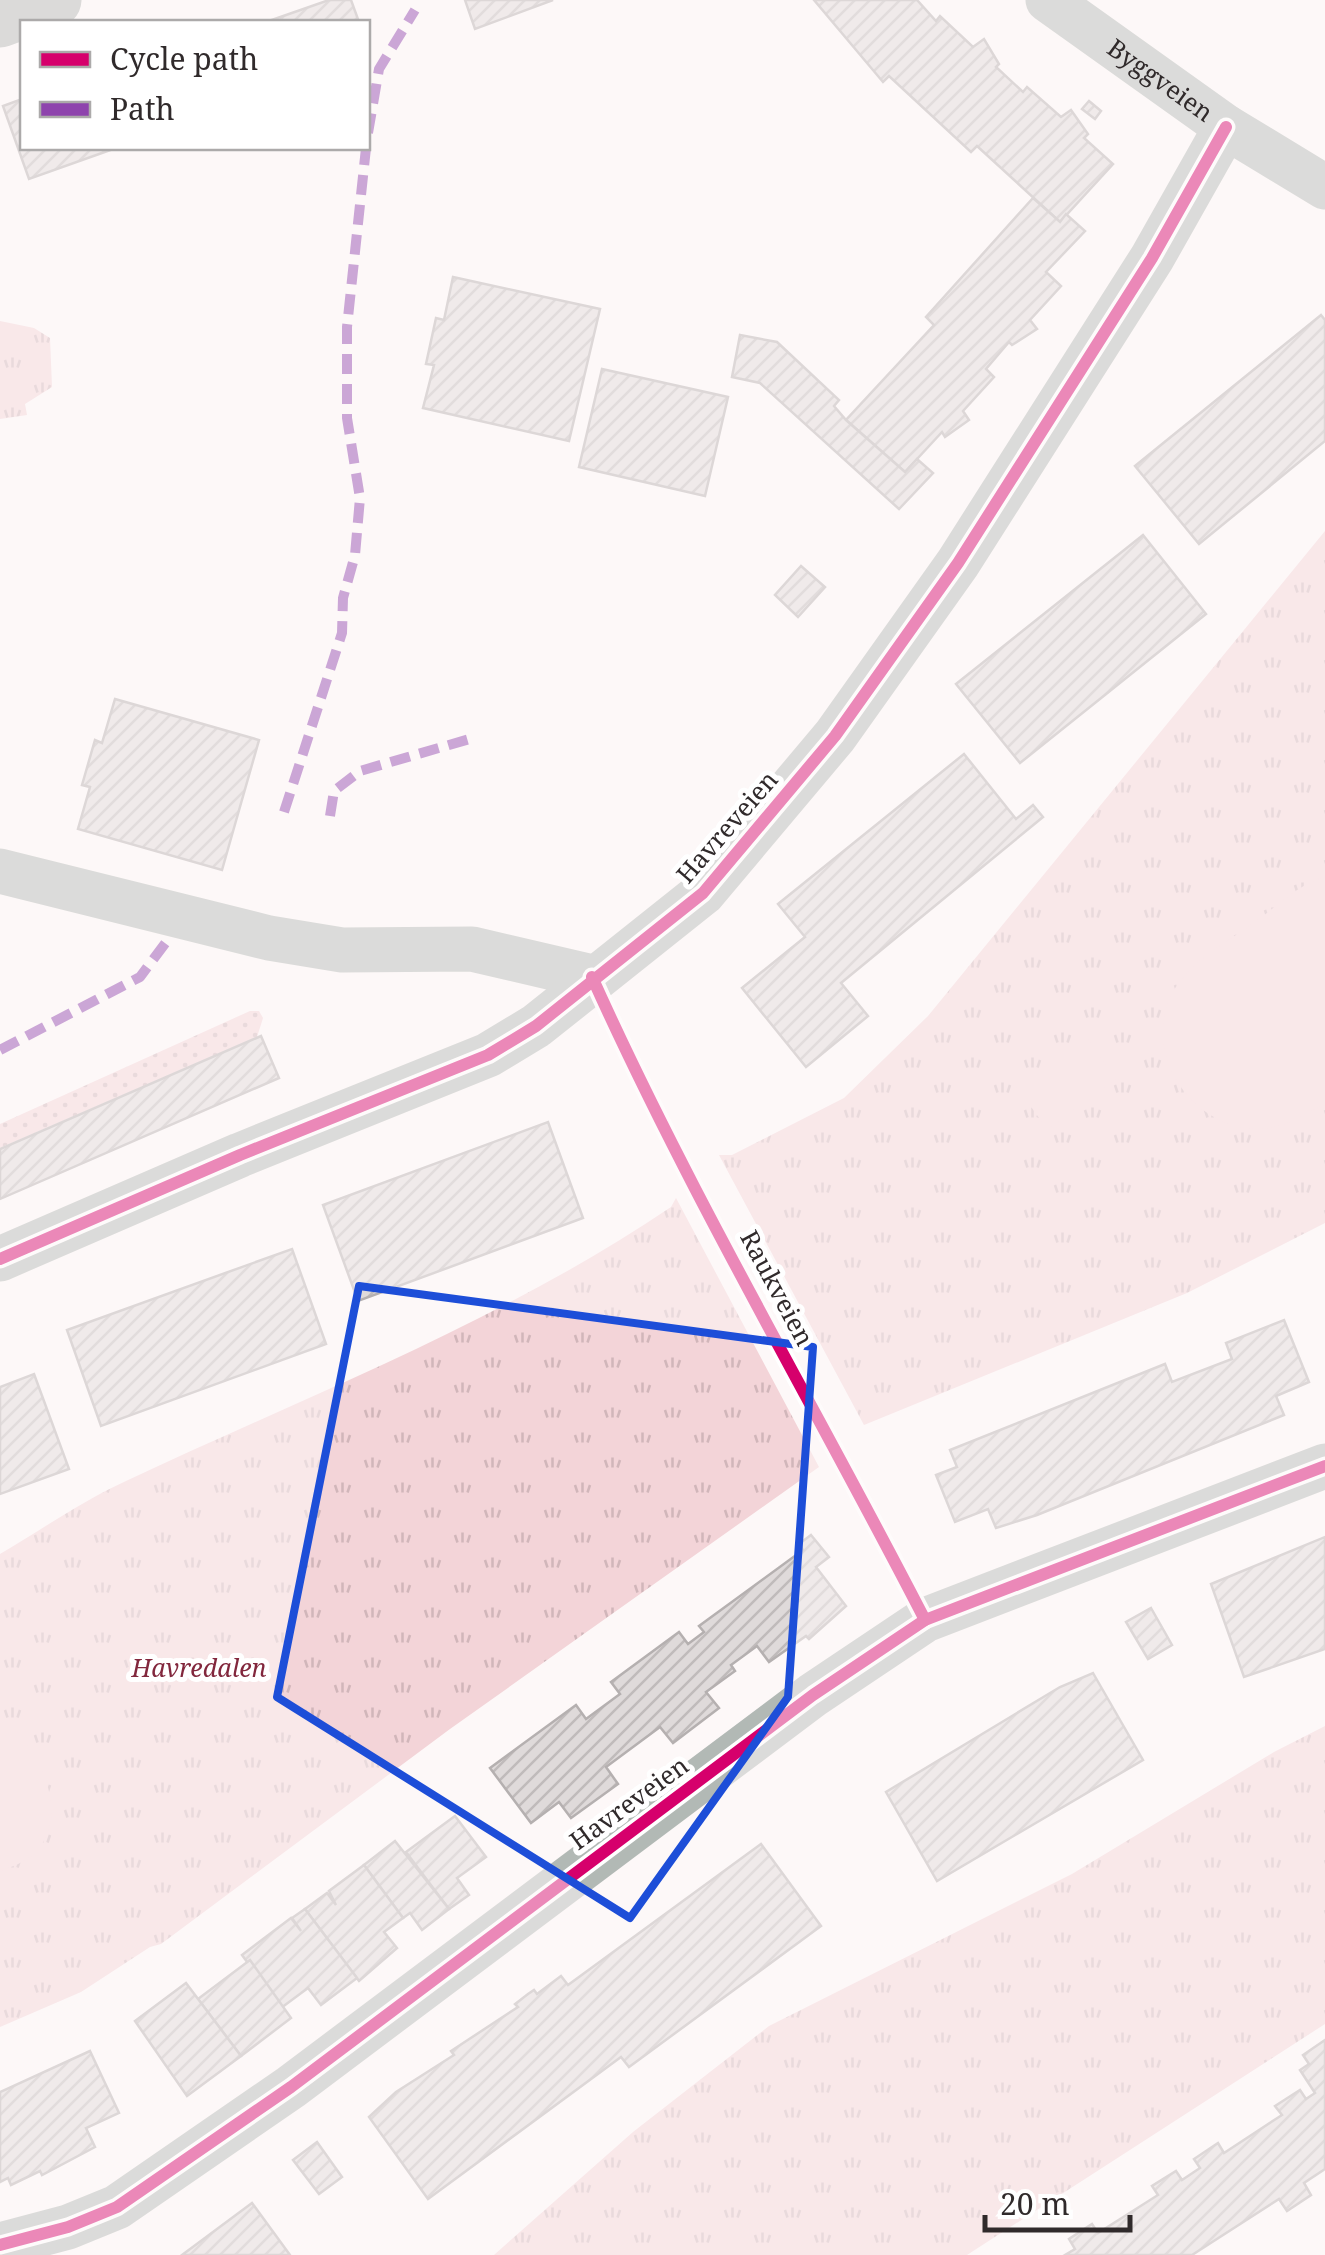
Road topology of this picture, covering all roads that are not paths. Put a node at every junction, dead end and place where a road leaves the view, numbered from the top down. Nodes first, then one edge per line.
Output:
1 (54, 0) edge
2 (1048, 0) edge
3 (0, 20) edge
4 (1226, 127) junction
5 (1325, 187) edge
6 (0, 871) edge
7 (592, 977) junction
8 (0, 1259) edge
9 (1325, 1466) edge
10 (0, 2245) edge

1 - 3 main road
2 - 4 street, Byggveien
4 - 5 street, Byggveien
4 - 7 street, Havreveien
6 - 7 street
7 - 8 street, Havreveien
9 - 10 street, Havreveien

